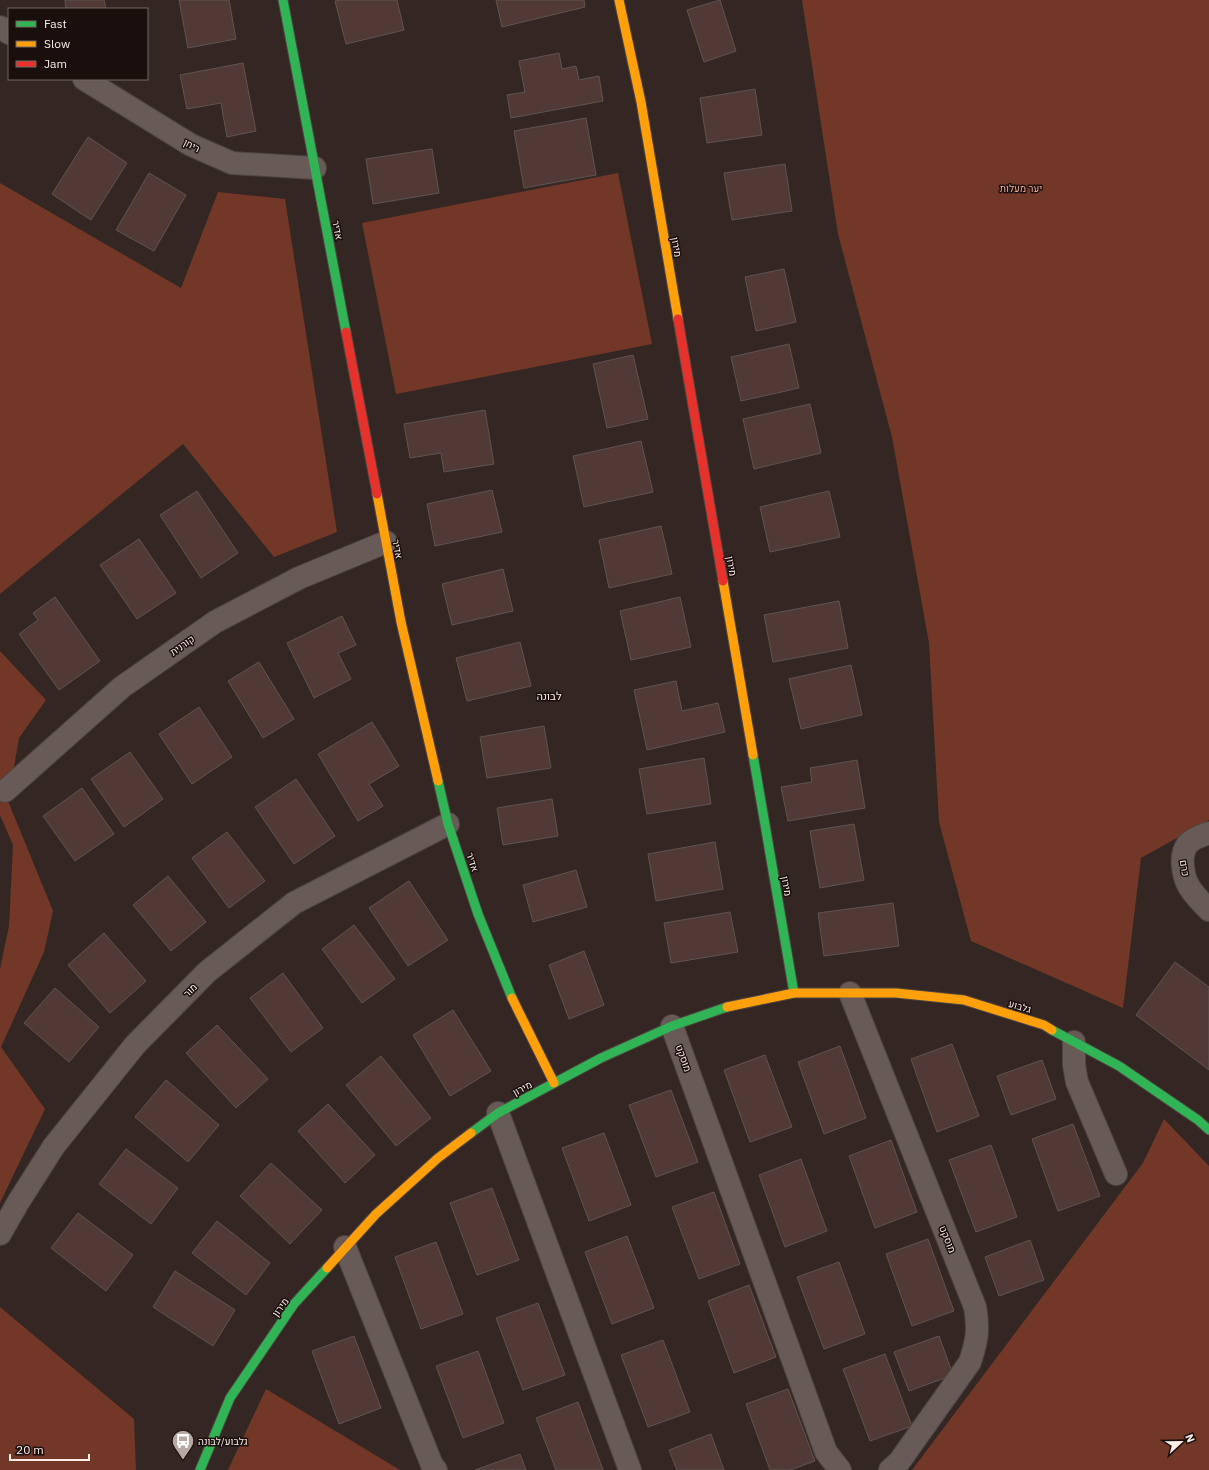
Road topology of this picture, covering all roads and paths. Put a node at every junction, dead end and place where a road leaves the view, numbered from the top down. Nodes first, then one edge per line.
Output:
1 (283, 0) edge
2 (619, 0) edge
3 (86, 80) edge
4 (315, 168) junction
5 (386, 542) junction
6 (5, 791) dead end
7 (448, 824) junction
8 (1209, 833) edge
9 (1209, 910) edge
10 (794, 993) junction
11 (850, 993) junction
12 (672, 1026) junction
13 (1074, 1042) junction
14 (554, 1083) junction
15 (498, 1113) junction
16 (1209, 1130) edge
17 (1116, 1174) dead end
18 (0, 1234) edge
19 (346, 1247) junction
20 (200, 1470) edge
21 (436, 1470) edge
22 (630, 1470) edge
23 (840, 1470) edge
24 (890, 1470) edge

1 - 4 street, אדיר
2 - 10 street, מירון
3 - 4 street, ריחן
4 - 5 street, אדיר
5 - 6 street, קורנית
5 - 7 street, אדיר
7 - 14 street, אדיר
7 - 18 street, מור
8 - 9 street, כרם
10 - 11 street, גלבוע
10 - 12 street, מירון
11 - 13 street, גלבוע
11 - 24 street, מוסקט
12 - 14 street, מירון
12 - 23 street, מוסקט
13 - 16 street, גלבוע
13 - 17 street
14 - 15 street, מירון
15 - 19 street, מירון
15 - 22 street
19 - 20 street, מירון
19 - 21 street

